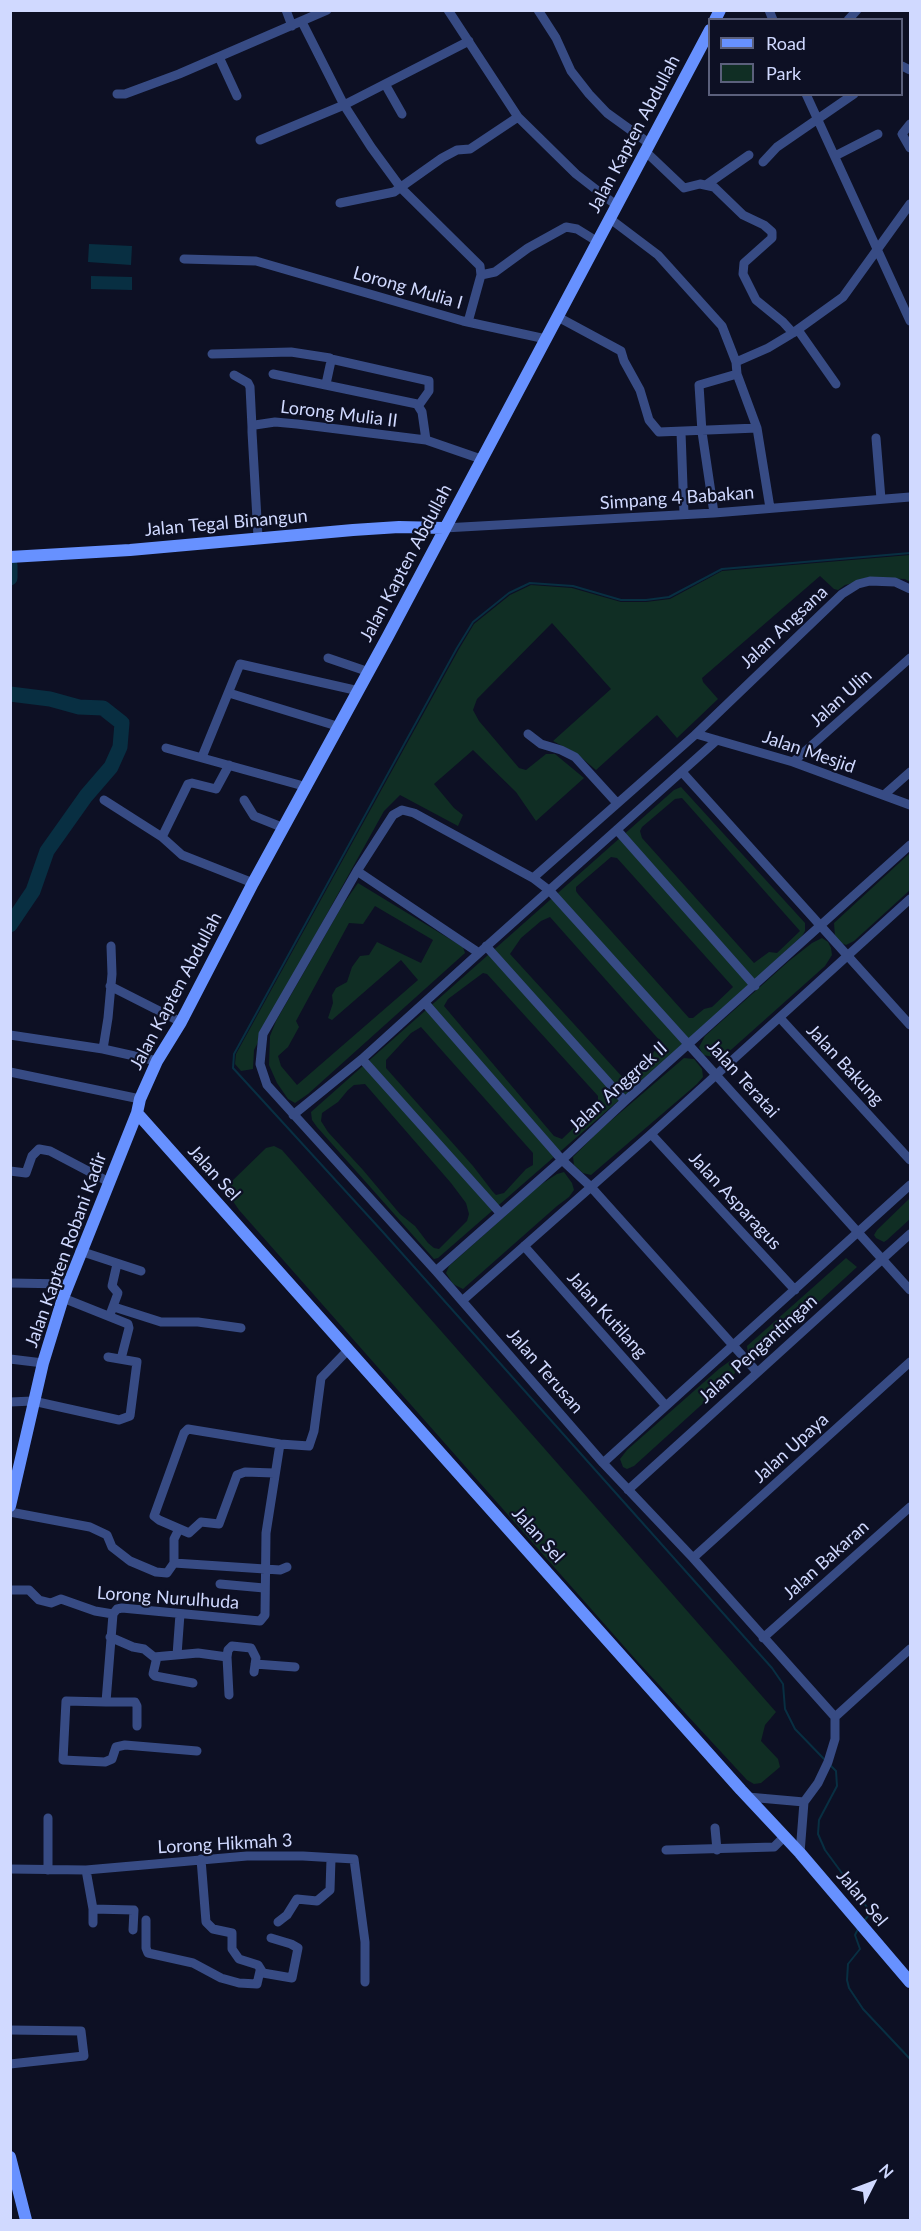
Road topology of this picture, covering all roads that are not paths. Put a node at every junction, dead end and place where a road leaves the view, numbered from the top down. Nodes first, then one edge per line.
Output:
1 (286, 10) edge
2 (327, 10) edge
3 (448, 10) edge
4 (541, 11) edge
5 (297, 24) junction
6 (708, 34) edge
7 (469, 41) junction
8 (219, 57) junction
9 (385, 84) junction
10 (117, 94) dead end
11 (237, 96) dead end
12 (807, 96) edge
13 (851, 96) edge
14 (344, 105) junction
15 (402, 114) dead end
16 (518, 117) junction
17 (817, 121) junction
18 (910, 124) edge
19 (878, 134) dead end
20 (260, 140) dead end
21 (647, 148) junction
22 (910, 148) edge
23 (749, 155) dead end
24 (835, 156) junction
25 (763, 162) dead end
26 (706, 185) junction
27 (401, 188) junction
28 (340, 203) dead end
29 (910, 204) edge
30 (616, 205) junction
31 (609, 218) junction
32 (598, 242) junction
33 (878, 247) junction
34 (184, 259) dead end
35 (481, 275) junction
36 (558, 317) junction
37 (910, 321) edge
38 (468, 322) junction
39 (795, 332) junction
40 (546, 339) junction
41 (212, 354) dead end
42 (331, 359) junction
43 (736, 362) junction
44 (273, 374) dead end
45 (737, 374) junction
46 (234, 375) dead end
47 (326, 384) junction
48 (836, 384) dead end
49 (419, 405) junction
50 (252, 427) junction
51 (757, 428) junction
52 (681, 432) junction
53 (702, 432) junction
54 (876, 438) dead end
55 (426, 440) junction
56 (481, 459) junction
57 (910, 497) edge
58 (881, 499) junction
59 (770, 508) junction
60 (714, 513) junction
61 (684, 514) junction
62 (444, 528) junction
63 (258, 537) junction
64 (15, 556) edge
65 (910, 589) edge
66 (328, 658) dead end
67 (910, 658) edge
68 (369, 672) junction
69 (359, 691) junction
70 (229, 693) junction
71 (340, 727) junction
72 (528, 734) dead end
73 (696, 734) junction
74 (717, 740) junction
75 (166, 748) dead end
76 (202, 757) junction
77 (793, 762) junction
78 (229, 765) junction
79 (682, 772) junction
80 (910, 772) edge
81 (307, 787) junction
82 (884, 795) junction
83 (104, 800) dead end
84 (244, 800) dead end
85 (616, 802) junction
86 (910, 805) edge
87 (284, 828) junction
88 (617, 830) junction
89 (162, 837) junction
90 (910, 845) edge
91 (357, 871) junction
92 (533, 879) junction
93 (253, 883) junction
94 (550, 891) junction
95 (910, 899) edge
96 (820, 926) junction
97 (111, 946) dead end
98 (482, 950) junction
99 (848, 957) junction
100 (110, 986) junction
101 (755, 986) junction
102 (425, 1003) junction
103 (780, 1018) junction
104 (181, 1022) junction
105 (910, 1025) edge
106 (263, 1034) joint
107 (10, 1035) edge
108 (689, 1045) junction
109 (103, 1049) junction
110 (362, 1059) junction
111 (157, 1061) junction
112 (10, 1072) edge
113 (716, 1075) junction
114 (140, 1099) junction
115 (625, 1101) junction
116 (137, 1113) junction
117 (293, 1115) junction
118 (651, 1134) junction
119 (562, 1160) junction
120 (910, 1160) edge
121 (10, 1171) edge
122 (109, 1182) junction
123 (910, 1185) edge
124 (591, 1187) junction
125 (501, 1214) junction
126 (858, 1232) junction
127 (910, 1234) edge
128 (524, 1246) junction
129 (80, 1251) junction
130 (883, 1260) junction
131 (117, 1264) junction
132 (141, 1271) dead end
133 (436, 1271) junction
134 (10, 1283) edge
135 (68, 1284) junction
136 (795, 1290) junction
137 (910, 1290) edge
138 (63, 1298) junction
139 (462, 1301) junction
140 (114, 1307) junction
141 (130, 1312) junction
142 (108, 1316) junction
143 (126, 1324) junction
144 (241, 1328) dead end
145 (732, 1346) junction
146 (348, 1350) junction
147 (108, 1357) dead end
148 (10, 1359) edge
149 (121, 1359) junction
150 (910, 1362) edge
151 (43, 1363) junction
152 (757, 1372) junction
153 (33, 1401) junction
154 (10, 1402) edge
155 (666, 1406) junction
156 (280, 1444) junction
157 (603, 1462) junction
158 (15, 1463) edge
159 (274, 1473) junction
160 (628, 1490) junction
161 (10, 1506) edge
162 (910, 1507) edge
163 (10, 1512) edge
164 (179, 1529) junction
165 (693, 1558) junction
166 (174, 1563) junction
167 (287, 1567) dead end
168 (265, 1569) junction
169 (220, 1584) dead end
170 (264, 1588) junction
171 (10, 1590) edge
172 (113, 1614) junction
173 (180, 1614) junction
174 (110, 1637) junction
175 (764, 1638) junction
176 (910, 1649) edge
177 (177, 1655) junction
178 (157, 1657) junction
179 (227, 1657) junction
180 (295, 1667) dead end
181 (193, 1683) dead end
182 (229, 1695) dead end
183 (106, 1702) junction
184 (835, 1718) junction
185 (136, 1726) dead end
186 (197, 1751) dead end
187 (748, 1797) junction
188 (804, 1802) junction
189 (48, 1818) dead end
190 (716, 1828) dead end
191 (785, 1836) junction
192 (666, 1850) dead end
193 (717, 1850) junction
194 (800, 1853) junction
195 (201, 1859) junction
196 (331, 1859) junction
197 (10, 1869) edge
198 (48, 1870) junction
199 (86, 1870) junction
200 (93, 1909) junction
201 (146, 1920) dead end
202 (278, 1922) dead end
203 (93, 1923) dead end
204 (133, 1930) dead end
205 (271, 1938) dead end
206 (261, 1971) junction
207 (365, 1982) dead end
208 (910, 1982) edge
209 (10, 2030) edge
210 (10, 2064) edge
211 (10, 2157) edge
212 (26, 2220) edge

1 - 5 street
2 - 5 street
3 - 7 street
4 - 21 street
5 - 8 street
5 - 14 street
6 - 21 main road, Jalan Kapten Abdullah
7 - 9 street
7 - 16 street
8 - 10 street
8 - 11 street
9 - 14 street
9 - 15 street
12 - 17 street
13 - 17 street
14 - 20 street
14 - 27 street
16 - 27 street
16 - 30 street
17 - 24 street
17 - 25 street
18 - 22 street
19 - 24 street
21 - 26 street
21 - 30 main road, Jalan Kapten Abdullah
23 - 26 street
24 - 33 street
26 - 39 street
27 - 28 street
27 - 35 street
29 - 33 street
30 - 31 main road, Jalan Kapten Abdullah
31 - 32 main road, Jalan Kapten Abdullah
31 - 43 street
32 - 35 street
32 - 36 main road, Jalan Kapten Abdullah
33 - 37 street
33 - 39 street
34 - 38 street, Lorong Mulia I
35 - 38 street
36 - 40 main road, Jalan Kapten Abdullah
36 - 52 street
38 - 40 street, Lorong Mulia I
39 - 43 street
39 - 48 street
40 - 56 main road, Jalan Kapten Abdullah
41 - 42 street
42 - 47 street
42 - 49 street
43 - 45 street
44 - 47 street
45 - 51 street
45 - 53 street
46 - 50 street
47 - 49 street
49 - 55 street
50 - 55 street, Lorong Mulia II
50 - 63 street
51 - 53 street
51 - 59 street
52 - 53 street
52 - 61 street
53 - 60 street
54 - 58 street
55 - 56 street, Lorong Mulia II
56 - 62 main road, Jalan Kapten Abdullah
57 - 58 street, Simpang 4 Babakan
58 - 59 street, Simpang 4 Babakan
59 - 60 street, Simpang 4 Babakan
60 - 61 street, Simpang 4 Babakan
61 - 62 street, Simpang 4 Babakan
62 - 63 main road, Jalan Tegal Binangun
62 - 68 main road, Jalan Kapten Abdullah
63 - 64 main road, Jalan Tegal Binangun
65 - 73 street, Jalan Angsana
66 - 68 street
67 - 77 street, Jalan Ulin
68 - 69 main road, Jalan Kapten Abdullah
69 - 70 street
69 - 71 main road, Jalan Kapten Abdullah
70 - 71 street
70 - 76 street
71 - 81 main road, Jalan Kapten Abdullah
72 - 85 street
73 - 74 street, Jalan Mesjid
73 - 85 street, Jalan Angsana
74 - 77 street, Jalan Mesjid
74 - 79 street
75 - 76 street
76 - 78 street
77 - 82 street, Jalan Mesjid
78 - 81 street
78 - 89 street
79 - 88 street
79 - 96 street
80 - 82 street
81 - 87 main road, Jalan Kapten Abdullah
82 - 86 street, Jalan Mesjid
83 - 89 street
84 - 87 street
85 - 92 street, Jalan Angsana
87 - 93 main road, Jalan Kapten Abdullah
88 - 94 street
88 - 101 street
89 - 93 street
90 - 96 street, Jalan Anggrek II
91 - 92 street, Jalan Teratai
91 - 98 street
91 - 106 street, Jalan Teratai
92 - 94 street, Jalan Teratai
93 - 104 main road, Jalan Kapten Abdullah
94 - 98 street
94 - 108 street, Jalan Teratai
95 - 99 street
96 - 99 street
96 - 101 street, Jalan Anggrek II
97 - 100 street
98 - 102 street
98 - 115 street
99 - 103 street
99 - 105 street
100 - 104 street
100 - 109 street
101 - 108 street, Jalan Anggrek II
102 - 110 street
102 - 119 street
103 - 113 street
103 - 120 street, Jalan Bakung
104 - 111 main road, Jalan Kapten Abdullah
106 - 117 street, Jalan Terusan
107 - 109 street
108 - 113 street, Jalan Teratai
108 - 115 street, Jalan Anggrek II
109 - 111 street
110 - 117 street
110 - 125 street
111 - 114 main road, Jalan Kapten Abdullah
112 - 114 street
113 - 118 street
113 - 126 street, Jalan Teratai
114 - 116 main road, Jalan Kapten Abdullah
115 - 119 street, Jalan Anggrek II
116 - 122 main road, Jalan Kapten Robani Kadir
116 - 146 main road, Jalan Sel
117 - 133 street, Jalan Terusan
118 - 124 street
118 - 136 street, Jalan Asparagus
119 - 124 street
119 - 125 street, Jalan Anggrek II
121 - 122 street
122 - 129 main road, Jalan Kapten Robani Kadir
123 - 126 street
124 - 128 street
124 - 145 street
125 - 133 street, Jalan Anggrek II
126 - 130 street, Jalan Teratai
126 - 136 street
127 - 130 street, Jalan Pengantingan
128 - 139 street
128 - 155 street, Jalan Kutilang
129 - 131 street
129 - 135 main road, Jalan Kapten Robani Kadir
130 - 137 street, Jalan Teratai
130 - 152 street, Jalan Pengantingan
131 - 132 street
131 - 140 street
133 - 139 street, Jalan Terusan
134 - 135 street
135 - 138 main road, Jalan Kapten Robani Kadir
136 - 145 street
138 - 142 street
138 - 151 main road, Jalan Kapten Robani Kadir
139 - 157 street, Jalan Terusan
140 - 141 street
140 - 142 street
141 - 143 street
141 - 144 street
142 - 143 street
143 - 149 street
145 - 152 street
145 - 155 street
146 - 156 street
146 - 187 main road, Jalan Sel
147 - 149 street
148 - 151 street
149 - 153 street
150 - 165 street, Jalan Upaya
151 - 153 main road, Jalan Kapten Robani Kadir
152 - 160 street, Jalan Pengantingan
153 - 154 street
153 - 158 main road, Jalan Kapten Robani Kadir
155 - 157 street
156 - 159 street
156 - 164 street
157 - 160 street, Jalan Terusan
158 - 161 main road, Jalan Kapten Robani Kadir
159 - 164 street
159 - 168 street
160 - 165 street, Jalan Terusan
162 - 175 street, Jalan Bakaran
163 - 166 street
164 - 166 street
165 - 175 street, Jalan Terusan
166 - 168 street
167 - 168 street
168 - 170 street
169 - 170 street
170 - 173 street, Lorong Nurulhuda
171 - 172 street, Lorong Nurulhuda
172 - 173 street, Lorong Nurulhuda
172 - 174 street
173 - 177 street
174 - 178 street
174 - 183 street
175 - 184 street, Jalan Terusan
176 - 184 street
177 - 178 street
177 - 179 street
178 - 181 street
179 - 180 street
179 - 182 street
183 - 185 street
183 - 186 street
184 - 188 street
187 - 188 street
187 - 191 main road, Jalan Sel
188 - 194 street
189 - 198 street
190 - 193 street
191 - 193 street
191 - 194 main road, Jalan Sel
192 - 193 street
194 - 208 main road, Jalan Sel
195 - 196 street, Lorong Hikmah 3
195 - 199 street, Lorong Hikmah 3
195 - 206 street
196 - 202 street
196 - 207 street, Lorong Hikmah 3
197 - 198 street, Lorong Hikmah 3
198 - 199 street, Lorong Hikmah 3
199 - 200 street
200 - 203 street
200 - 204 street
201 - 206 street
205 - 206 street
209 - 210 street
211 - 212 main road

